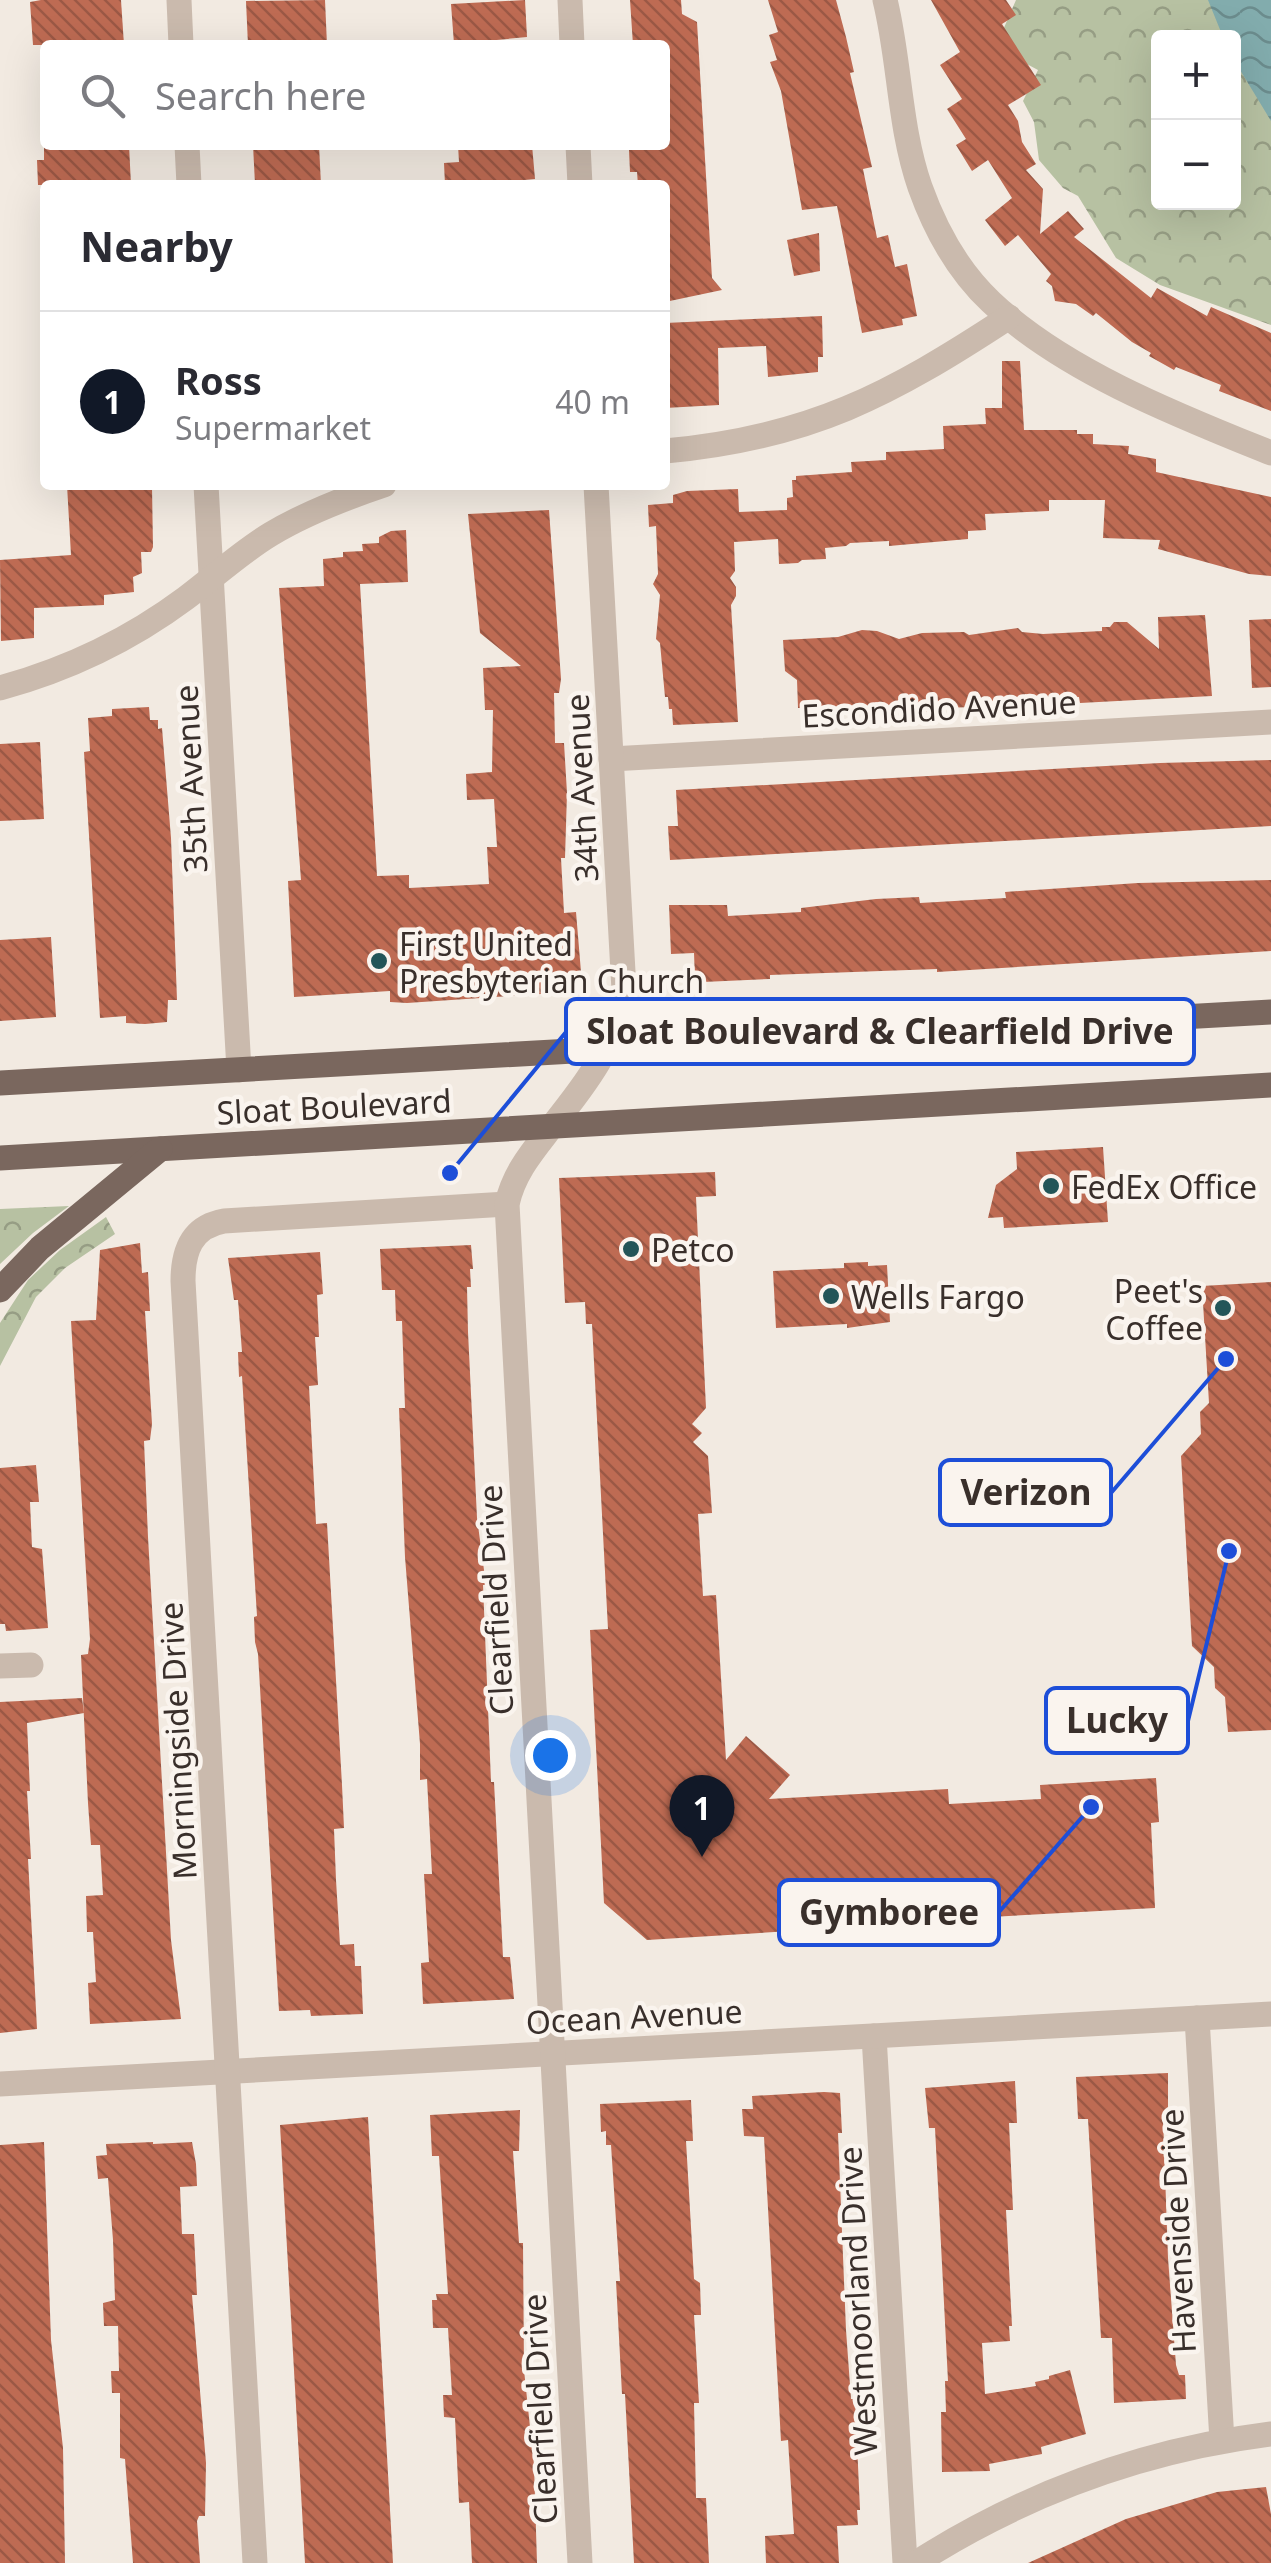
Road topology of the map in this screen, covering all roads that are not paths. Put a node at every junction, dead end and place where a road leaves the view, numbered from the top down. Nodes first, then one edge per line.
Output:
1 (179, 0) edge
2 (570, 0) edge
3 (885, 0) edge
4 (182, 40) edge
5 (572, 40) edge
6 (187, 150) edge
7 (578, 150) edge
8 (189, 180) edge
9 (580, 180) edge
10 (1009, 318) junction
11 (670, 450) edge
12 (1271, 453) edge
13 (206, 490) edge
14 (370, 490) edge
15 (596, 490) edge
16 (211, 578) junction
17 (0, 688) edge
18 (1271, 722) edge
19 (611, 759) junction
20 (1271, 1012) edge
21 (606, 1049) junction
22 (239, 1070) junction
23 (0, 1083) edge
24 (1271, 1085) edge
25 (552, 1127) junction
26 (160, 1149) junction
27 (0, 1158) edge
28 (506, 1204) junction
29 (0, 1290) edge
30 (31, 1665) dead end
31 (0, 1666) edge
32 (1271, 2014) edge
33 (1198, 2018) junction
34 (874, 2036) junction
35 (552, 2054) junction
36 (228, 2071) junction
37 (0, 2084) edge
38 (1271, 2434) edge
39 (1222, 2441) junction
40 (255, 2563) edge
41 (580, 2563) edge
42 (905, 2563) edge
43 (916, 2563) edge

1 - 4 street
2 - 5 street
3 - 10 street
6 - 8 street
7 - 9 street
10 - 11 street
10 - 12 street
13 - 16 street, 35th Avenue
14 - 16 street
15 - 19 street, 34th Avenue
16 - 17 street
16 - 22 street, 35th Avenue
18 - 19 street, Escondido Avenue
19 - 21 street, 34th Avenue
20 - 21 main road, Sloat Boulevard
21 - 22 main road, Sloat Boulevard
21 - 25 street, 34th Avenue
22 - 23 main road, Sloat Boulevard
24 - 25 main road, Sloat Boulevard
25 - 26 main road, Sloat Boulevard
25 - 28 street, Clearfield Drive
26 - 27 main road, Sloat Boulevard
26 - 29 main road
28 - 35 street, Clearfield Drive
28 - 36 street, Morningside Drive
30 - 31 street
32 - 33 street, Ocean Avenue
33 - 34 street, Ocean Avenue
33 - 39 street, Havenside Drive
34 - 35 street, Ocean Avenue
34 - 42 street, Westmoorland Drive
35 - 36 street, Ocean Avenue
35 - 41 street, Clearfield Drive
36 - 37 street, Ocean Avenue
36 - 40 street, Morningside Drive
38 - 39 street
39 - 43 street

